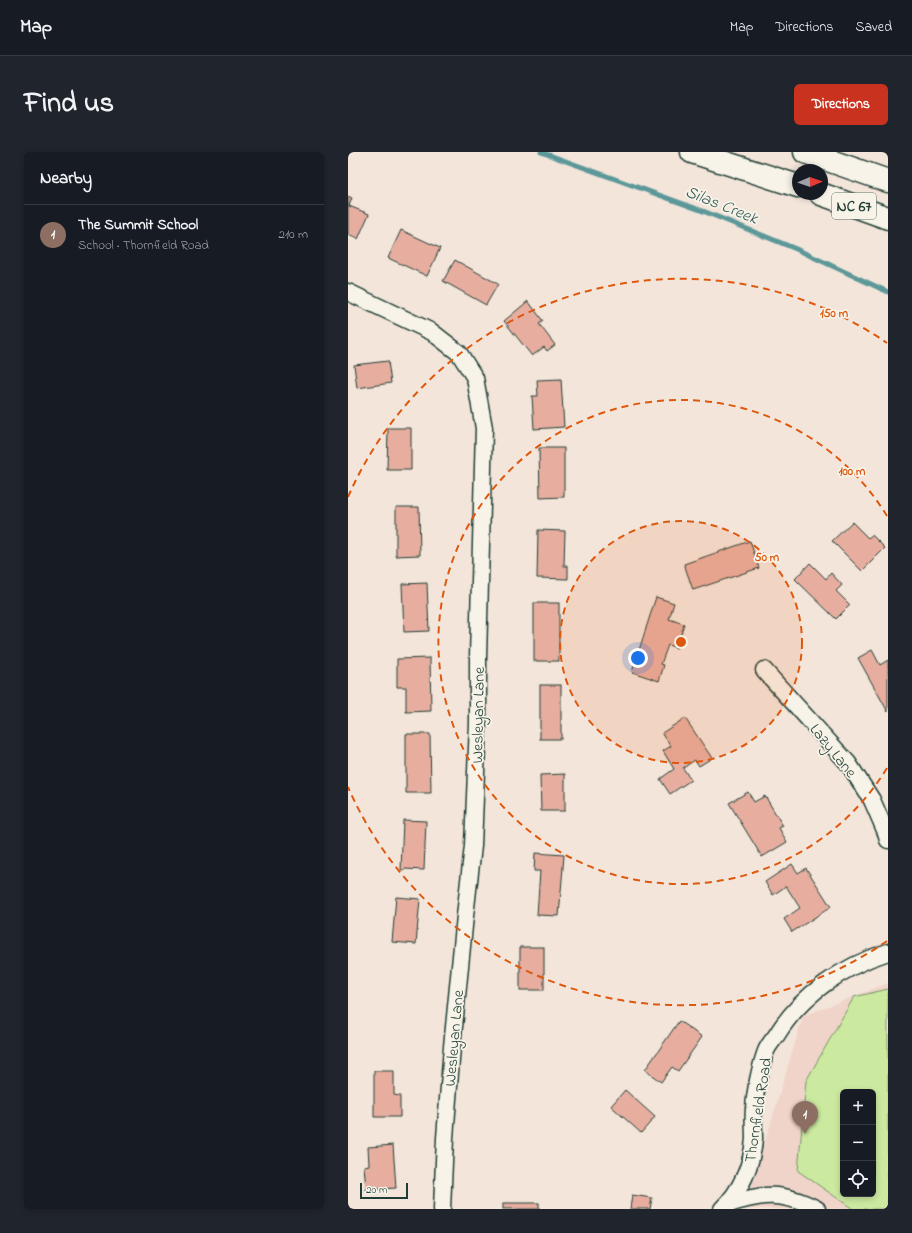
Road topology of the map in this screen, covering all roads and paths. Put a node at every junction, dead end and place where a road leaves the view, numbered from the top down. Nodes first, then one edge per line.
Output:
1 (692, 152) edge
2 (805, 152) edge
3 (888, 181) edge
4 (792, 184) edge
5 (828, 197) edge
6 (888, 218) edge
7 (348, 292) edge
8 (764, 670) dead end
9 (888, 840) edge
10 (888, 952) edge
11 (724, 1207) edge
12 (442, 1209) edge
13 (817, 1209) edge

1 - 4 main road
2 - 3 main road, NC 67
5 - 6 main road, NC 67
7 - 12 street, Wesleyan Lane
8 - 9 street, Lazy Lane
10 - 11 street, Thornfield Road
11 - 13 street, Thornfield Road

